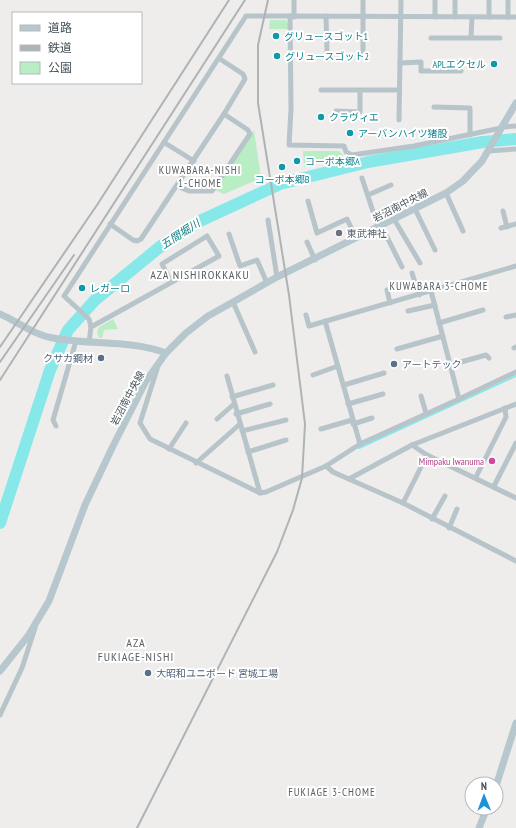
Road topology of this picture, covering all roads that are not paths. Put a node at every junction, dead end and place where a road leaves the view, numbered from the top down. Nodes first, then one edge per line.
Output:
1 (294, 0) edge
2 (363, 0) edge
3 (401, 0) edge
4 (435, 0) edge
5 (455, 0) edge
6 (489, 0) edge
7 (508, 0) edge
8 (292, 16) junction
9 (326, 16) junction
10 (362, 16) junction
11 (400, 17) junction
12 (435, 17) junction
13 (455, 17) junction
14 (472, 17) junction
15 (490, 17) junction
16 (508, 17) junction
17 (516, 17) edge
18 (471, 37) junction
19 (431, 38) dead end
20 (500, 38) dead end
21 (327, 53) dead end
22 (364, 56) dead end
23 (220, 59) junction
24 (400, 63) junction
25 (461, 71) dead end
26 (321, 90) dead end
27 (360, 90) junction
28 (399, 90) junction
29 (516, 103) edge
30 (434, 107) dead end
31 (336, 111) dead end
32 (224, 114) junction
33 (399, 120) dead end
34 (516, 126) edge
35 (502, 128) junction
36 (470, 135) junction
37 (165, 143) junction
38 (489, 149) junction
39 (516, 150) edge
40 (194, 161) junction
41 (362, 178) dead end
42 (391, 184) dead end
43 (177, 186) junction
44 (446, 193) junction
45 (368, 194) junction
46 (308, 201) dead end
47 (414, 208) junction
48 (503, 211) dead end
49 (394, 219) junction
50 (268, 220) dead end
51 (110, 224) junction
52 (516, 224) edge
53 (380, 226) junction
54 (507, 227) junction
55 (501, 228) dead end
56 (463, 231) dead end
57 (229, 234) dead end
58 (356, 238) junction
59 (306, 242) dead end
60 (434, 250) dead end
61 (315, 260) junction
62 (420, 263) dead end
63 (516, 266) edge
64 (402, 268) dead end
65 (412, 273) dead end
66 (277, 277) junction
67 (171, 282) junction
68 (267, 283) junction
69 (387, 290) dead end
70 (431, 291) junction
71 (419, 295) junction
72 (232, 302) junction
73 (390, 303) junction
74 (435, 305) junction
75 (483, 310) dead end
76 (408, 311) dead end
77 (0, 314) edge
78 (306, 315) dead end
79 (516, 315) edge
80 (506, 317) dead end
81 (325, 321) junction
82 (439, 323) junction
83 (91, 327) junction
84 (443, 336) junction
85 (74, 341) junction
86 (89, 342) junction
87 (397, 349) dead end
88 (254, 352) dead end
89 (166, 353) junction
90 (489, 358) dead end
91 (159, 362) junction
92 (450, 365) junction
93 (338, 366) junction
94 (516, 372) edge
95 (384, 373) dead end
96 (312, 375) dead end
97 (227, 376) dead end
98 (273, 385) dead end
99 (344, 385) junction
100 (383, 394) dead end
101 (421, 396) dead end
102 (232, 397) junction
103 (459, 398) junction
104 (234, 404) junction
105 (270, 404) dead end
106 (348, 404) junction
107 (516, 404) edge
108 (505, 408) junction
109 (426, 413) junction
110 (236, 414) junction
111 (217, 418) dead end
112 (372, 418) dead end
113 (286, 420) dead end
114 (353, 422) junction
115 (186, 423) dead end
116 (240, 424) junction
117 (56, 426) dead end
118 (321, 429) dead end
119 (242, 431) junction
120 (286, 440) dead end
121 (516, 443) edge
122 (360, 444) junction
123 (412, 445) junction
124 (169, 449) junction
125 (248, 452) junction
126 (427, 455) junction
127 (196, 463) junction
128 (326, 466) junction
129 (476, 477) junction
130 (349, 479) junction
131 (494, 486) junction
132 (260, 493) junction
133 (445, 496) dead end
134 (516, 498) edge
135 (403, 503) junction
136 (457, 510) dead end
137 (432, 519) junction
138 (449, 528) junction
139 (516, 561) edge
140 (37, 621) junction
141 (0, 671) edge
142 (0, 715) edge
143 (516, 723) edge
144 (499, 776) edge
145 (484, 816) edge
146 (479, 828) edge

1 - 8 street
2 - 10 street
3 - 11 street
4 - 12 street
5 - 13 street
6 - 15 street
7 - 16 street
8 - 9 street
8 - 23 street
8 - 36 street
9 - 10 street
9 - 21 street
10 - 11 street
10 - 22 street
11 - 12 street
11 - 24 street
12 - 13 street
13 - 14 street
14 - 15 street
14 - 18 street
15 - 16 street
16 - 17 street
18 - 19 street
18 - 20 street
23 - 32 street
23 - 37 street
24 - 25 street
24 - 28 street
26 - 27 street
27 - 28 street
27 - 31 street
28 - 33 street
29 - 35 street
30 - 36 street
32 - 40 street
32 - 43 street
34 - 35 street
35 - 36 street
35 - 38 street, 岩沼南中央線
37 - 40 street
37 - 51 street
38 - 39 street
38 - 44 street, 岩沼南中央線
40 - 43 street
41 - 45 street
42 - 45 street
43 - 51 street
44 - 47 street, 岩沼南中央線
44 - 56 street
45 - 53 street
46 - 58 street
47 - 49 street, 岩沼南中央線
47 - 60 street
48 - 54 street
49 - 53 street, 岩沼南中央線
49 - 62 street
50 - 66 street
51 - 83 street
52 - 54 street
53 - 58 street, 岩沼南中央線
53 - 64 street
54 - 55 street
57 - 68 street
58 - 61 street, 岩沼南中央線
59 - 61 street
61 - 66 street, 岩沼南中央線
63 - 70 street
65 - 71 street
66 - 68 street, 岩沼南中央線
67 - 67 street
67 - 83 street
68 - 72 street, 岩沼南中央線
69 - 73 street
70 - 71 street
70 - 74 street
71 - 73 street
72 - 88 street
72 - 89 street, 岩沼南中央線
73 - 81 street
74 - 76 street
74 - 82 street
75 - 82 street
77 - 85 street
78 - 81 street
79 - 80 street
81 - 93 street
82 - 84 street
83 - 86 street
84 - 87 street
84 - 92 street
85 - 86 street
85 - 117 street
86 - 89 street
89 - 91 street, 岩沼南中央線
90 - 92 street
91 - 124 street
91 - 140 street, 岩沼南中央線
92 - 103 street
93 - 96 street
93 - 99 street
94 - 103 street
95 - 99 street
97 - 102 street
98 - 102 street
99 - 106 street
100 - 106 street
101 - 109 street
102 - 104 street
103 - 109 street
104 - 110 street
104 - 111 street
105 - 110 street
106 - 114 street
107 - 108 street
108 - 123 street
108 - 129 street
109 - 122 street
110 - 116 street
112 - 114 street
113 - 119 street
114 - 118 street
114 - 122 street
115 - 124 street
116 - 119 street
116 - 127 street
119 - 125 street
120 - 125 street
121 - 131 street
122 - 128 street
123 - 126 street
123 - 130 street
124 - 127 street
125 - 132 street
126 - 129 street
126 - 135 street
127 - 132 street
128 - 130 street
128 - 132 street
129 - 131 street
130 - 135 street
131 - 134 street
133 - 137 street
135 - 137 street
136 - 138 street
137 - 138 street
138 - 139 street
140 - 141 street, 岩沼南中央線
140 - 142 street
143 - 144 street
145 - 146 street

